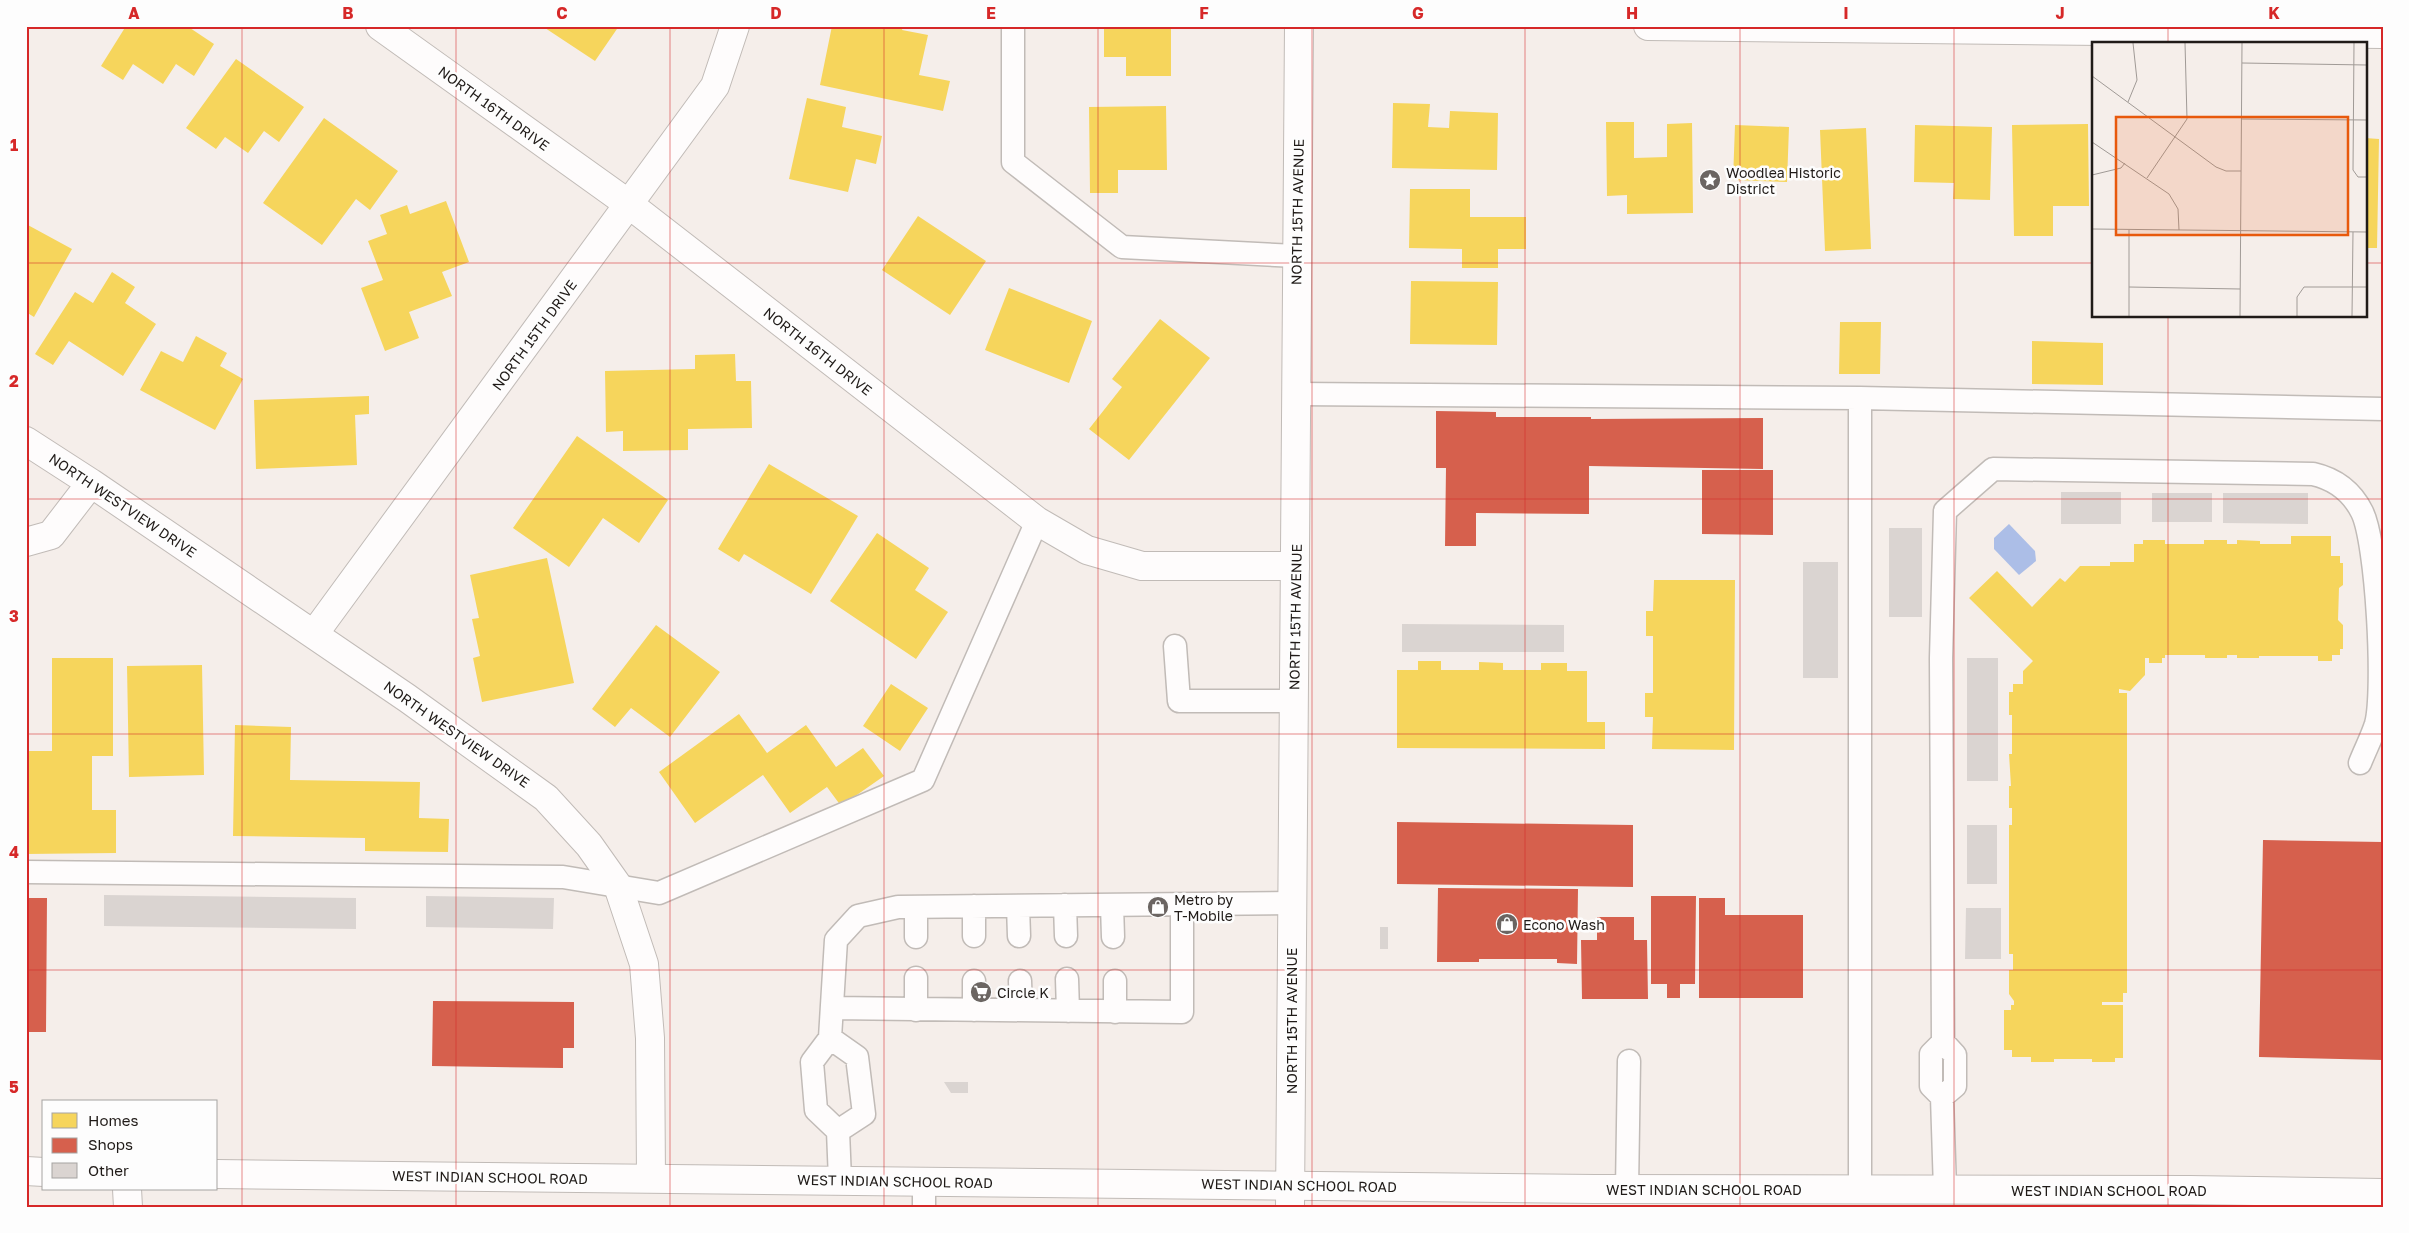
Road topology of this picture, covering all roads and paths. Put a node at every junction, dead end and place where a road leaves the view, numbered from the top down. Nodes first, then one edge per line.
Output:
1 (380, 26) edge
2 (735, 26) edge
3 (1013, 26) edge
4 (1299, 26) edge
5 (1648, 26) edge
6 (2383, 34) edge
7 (630, 205) junction
8 (1296, 256) junction
9 (1296, 394) junction
10 (1860, 398) junction
11 (2383, 409) edge
12 (26, 441) edge
13 (91, 483) junction
14 (1037, 521) junction
15 (26, 542) edge
16 (1295, 566) junction
17 (314, 634) junction
18 (1175, 646) dead end
19 (1294, 701) junction
20 (2360, 763) dead end
21 (26, 872) edge
22 (618, 886) junction
23 (1293, 903) junction
24 (1065, 905) junction
25 (1112, 905) junction
26 (1182, 905) junction
27 (916, 906) junction
28 (974, 906) junction
29 (1018, 906) junction
30 (974, 936) dead end
31 (1019, 936) dead end
32 (1066, 936) dead end
33 (916, 937) dead end
34 (1113, 937) dead end
35 (916, 978) dead end
36 (1067, 979) dead end
37 (974, 981) dead end
38 (1020, 981) dead end
39 (1115, 981) dead end
40 (832, 1008) junction
41 (916, 1010) junction
42 (974, 1010) junction
43 (1021, 1010) junction
44 (1068, 1011) junction
45 (1115, 1012) junction
46 (830, 1038) junction
47 (1629, 1060) dead end
48 (838, 1131) junction
49 (26, 1171) edge
50 (42, 1172) edge
51 (218, 1174) edge
52 (651, 1178) junction
53 (840, 1180) junction
54 (1627, 1188) junction
55 (127, 1190) edge
56 (1860, 1190) junction
57 (2383, 1193) edge
58 (924, 1194) edge
59 (1928, 1195) edge
60 (1290, 1196) edge
61 (128, 1207) edge

1 - 7 street, NORTH 16TH DRIVE
2 - 7 street, NORTH 15TH DRIVE
3 - 8 lane
4 - 8 street, NORTH 15TH AVENUE
5 - 6 street
7 - 14 street, NORTH 16TH DRIVE
7 - 17 street, NORTH 15TH DRIVE
8 - 9 street, NORTH 15TH AVENUE
9 - 10 lane
9 - 16 street, NORTH 15TH AVENUE
10 - 11 lane
10 - 56 lane
12 - 13 street, NORTH WESTVIEW DRIVE
13 - 15 street
13 - 17 street, NORTH WESTVIEW DRIVE
14 - 16 street, NORTH 16TH DRIVE
14 - 22 lane
16 - 19 street, NORTH 15TH AVENUE
17 - 22 street, NORTH WESTVIEW DRIVE
18 - 19 lane
19 - 23 street, NORTH 15TH AVENUE
20 - 59 lane
21 - 22 lane
22 - 52 street, NORTH WESTVIEW DRIVE
23 - 26 lane
23 - 60 street, NORTH 15TH AVENUE
24 - 25 lane
24 - 29 lane
24 - 32 lane
25 - 26 lane
25 - 34 lane
26 - 45 lane
27 - 28 lane
27 - 33 lane
27 - 40 lane
28 - 29 lane
28 - 30 lane
29 - 31 lane
35 - 41 lane
36 - 44 lane
37 - 42 lane
38 - 43 lane
39 - 45 lane
40 - 41 lane
40 - 46 lane
41 - 42 lane
42 - 43 lane
43 - 44 lane
44 - 45 lane
46 - 48 lane
46 - 48 lane
47 - 54 lane
48 - 53 lane
49 - 50 street
51 - 52 street, WEST INDIAN SCHOOL ROAD
52 - 53 street, WEST INDIAN SCHOOL ROAD
53 - 58 street, WEST INDIAN SCHOOL ROAD
54 - 56 street, WEST INDIAN SCHOOL ROAD
54 - 60 street, WEST INDIAN SCHOOL ROAD
55 - 61 street
56 - 59 street, WEST INDIAN SCHOOL ROAD
57 - 59 street, WEST INDIAN SCHOOL ROAD
58 - 60 street, WEST INDIAN SCHOOL ROAD

